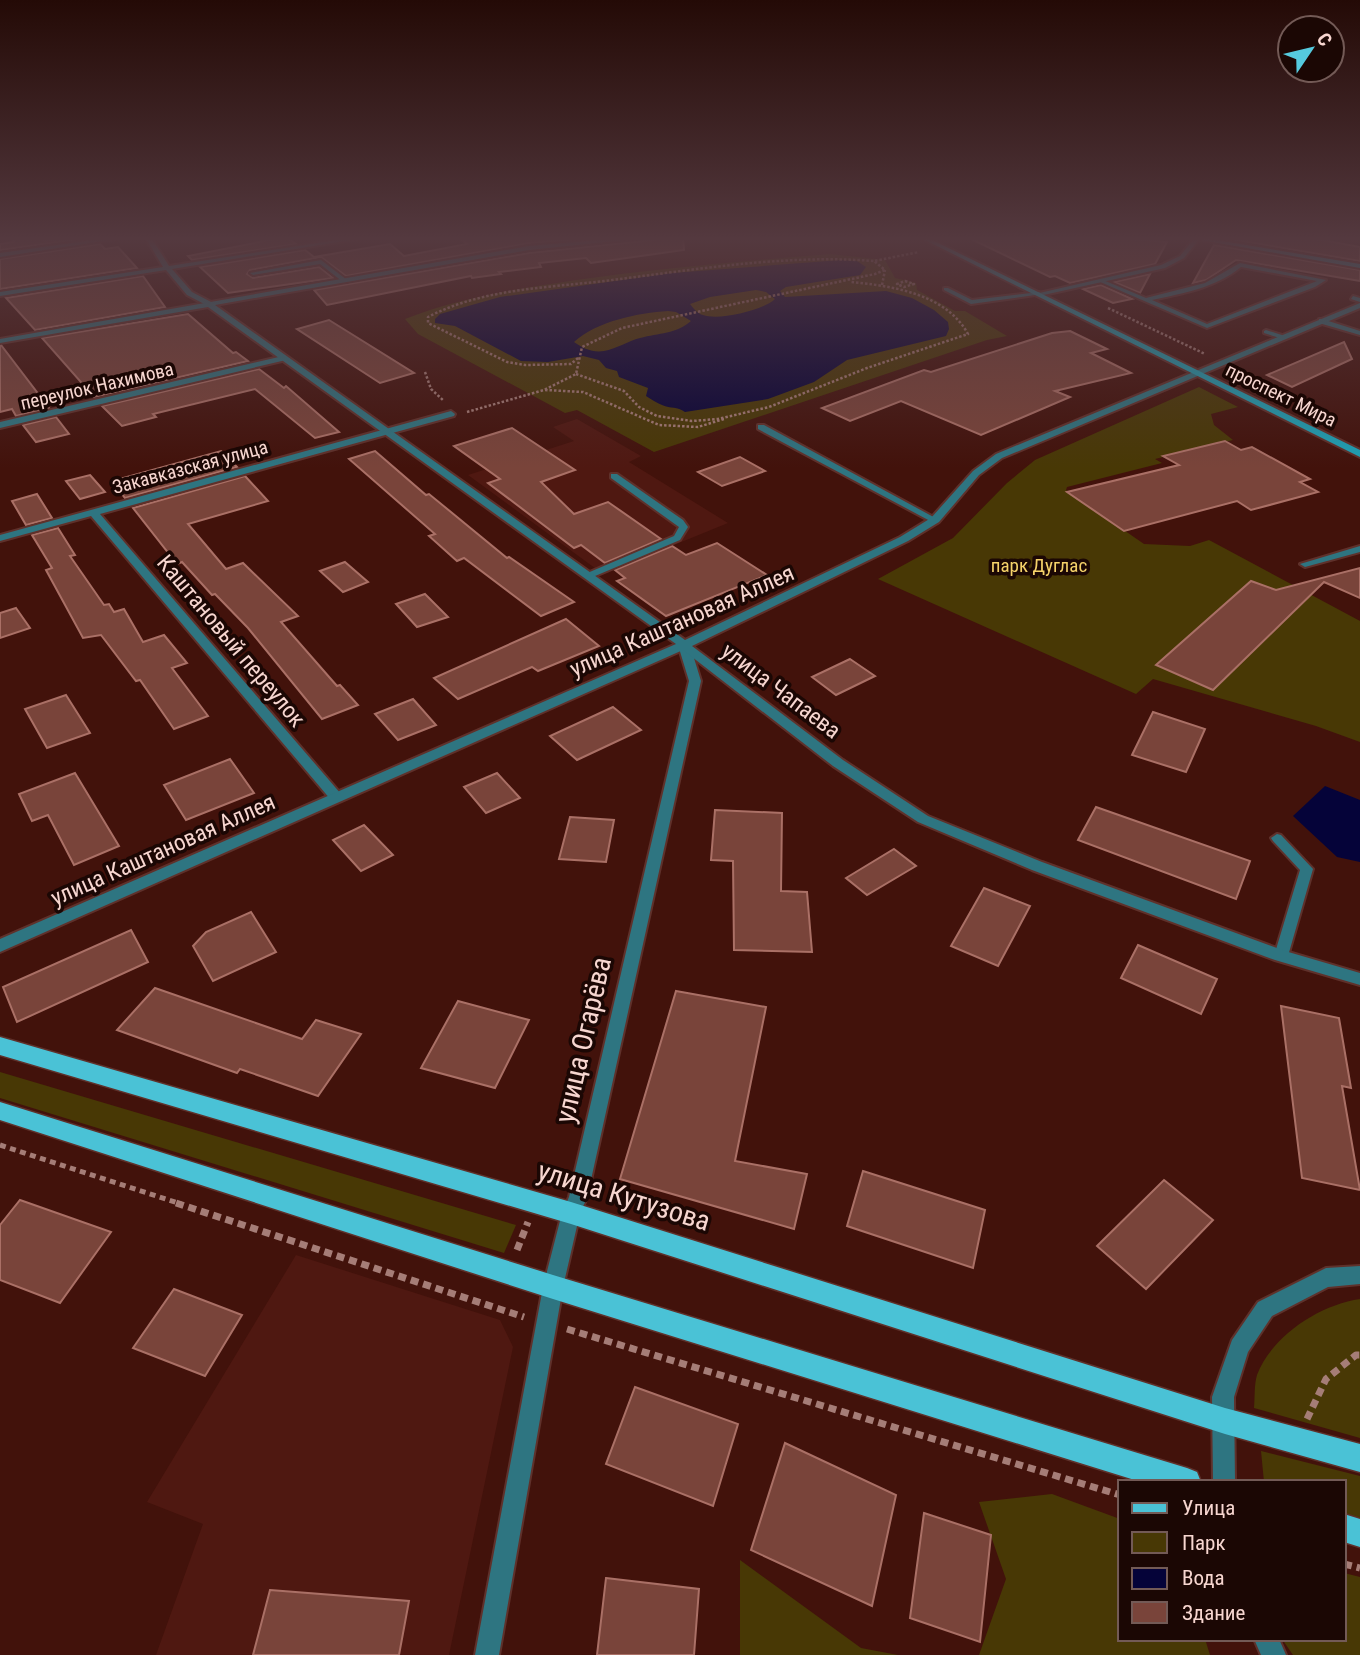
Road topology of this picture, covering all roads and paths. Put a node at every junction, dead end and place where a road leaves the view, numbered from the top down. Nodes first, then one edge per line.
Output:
1 (156, 314) edge
2 (223, 314) edge
3 (435, 314) edge
4 (689, 314) edge
5 (953, 314) edge
6 (1079, 314) edge
7 (1096, 314) edge
8 (1178, 314) edge
9 (1237, 314) edge
10 (1338, 314) edge
11 (1227, 318) junction
12 (1322, 321) junction
13 (1239, 323) dead end
14 (1266, 332) dead end
15 (1360, 333) edge
16 (1283, 337) junction
17 (0, 341) edge
18 (283, 358) junction
19 (578, 358) junction
20 (1208, 369) junction
21 (425, 372) dead end
22 (576, 374) junction
23 (1199, 374) junction
24 (544, 390) junction
25 (452, 414) junction
26 (737, 415) junction
27 (0, 425) edge
28 (761, 427) joint
29 (390, 432) junction
30 (1360, 445) edge
31 (1360, 454) edge
32 (614, 476) dead end
33 (93, 512) junction
34 (934, 520) junction
35 (0, 538) edge
36 (1360, 549) edge
37 (1305, 564) dead end
38 (588, 576) junction
39 (684, 645) junction
40 (336, 797) junction
41 (1278, 838) dead end
42 (0, 946) edge
43 (1281, 956) junction
44 (1360, 978) edge
45 (0, 1046) edge
46 (0, 1111) edge
47 (571, 1213) junction
48 (1360, 1275) edge
49 (553, 1287) junction
50 (1360, 1355) edge
51 (1225, 1421) junction
52 (1305, 1423) dead end
53 (1360, 1458) edge
54 (1180, 1480) edge
55 (1224, 1480) edge
56 (487, 1655) edge

1 - 17 street
2 - 18 street, улица Чапаева
3 - 19 path
4 - 19 path
5 - 26 path
6 - 23 main road, проспект Мира
7 - 20 main road, проспект Мира
8 - 11 lane
9 - 11 lane
10 - 12 street, улица Каштановая Аллея
11 - 13 lane
12 - 15 street
12 - 16 street, улица Каштановая Аллея
14 - 16 lane
16 - 20 street, улица Каштановая Аллея
18 - 27 street, переулок Нахимова
18 - 29 street, улица Чапаева
19 - 22 path
20 - 23 street, улица Каштановая Аллея
20 - 30 main road, проспект Мира
21 - 25 path
22 - 24 path
22 - 26 path
23 - 31 main road, проспект Мира
23 - 34 street, улица Каштановая Аллея
24 - 25 path
24 - 26 path
25 - 29 street, Закавказская улица
26 - 28 path
28 - 34 lane
29 - 33 street, Закавказская улица
29 - 38 street, улица Чапаева
32 - 38 lane
33 - 35 street, Закавказская улица
33 - 40 street, Каштановый переулок
34 - 39 street, улица Каштановая Аллея
36 - 37 lane
38 - 39 street, улица Чапаева
39 - 40 street, улица Каштановая Аллея
39 - 43 street, улица Чапаева
39 - 47 street, улица Огарёва
40 - 42 street, улица Каштановая Аллея
41 - 43 lane
43 - 44 street, улица Чапаева
45 - 47 main road, улица Кутузова
46 - 49 main road
47 - 49 street, улица Огарёва
47 - 51 main road, улица Кутузова
48 - 51 street
49 - 54 main road
49 - 56 street, улица Огарёва
50 - 52 path
51 - 53 main road, улица Кутузова
51 - 55 street

